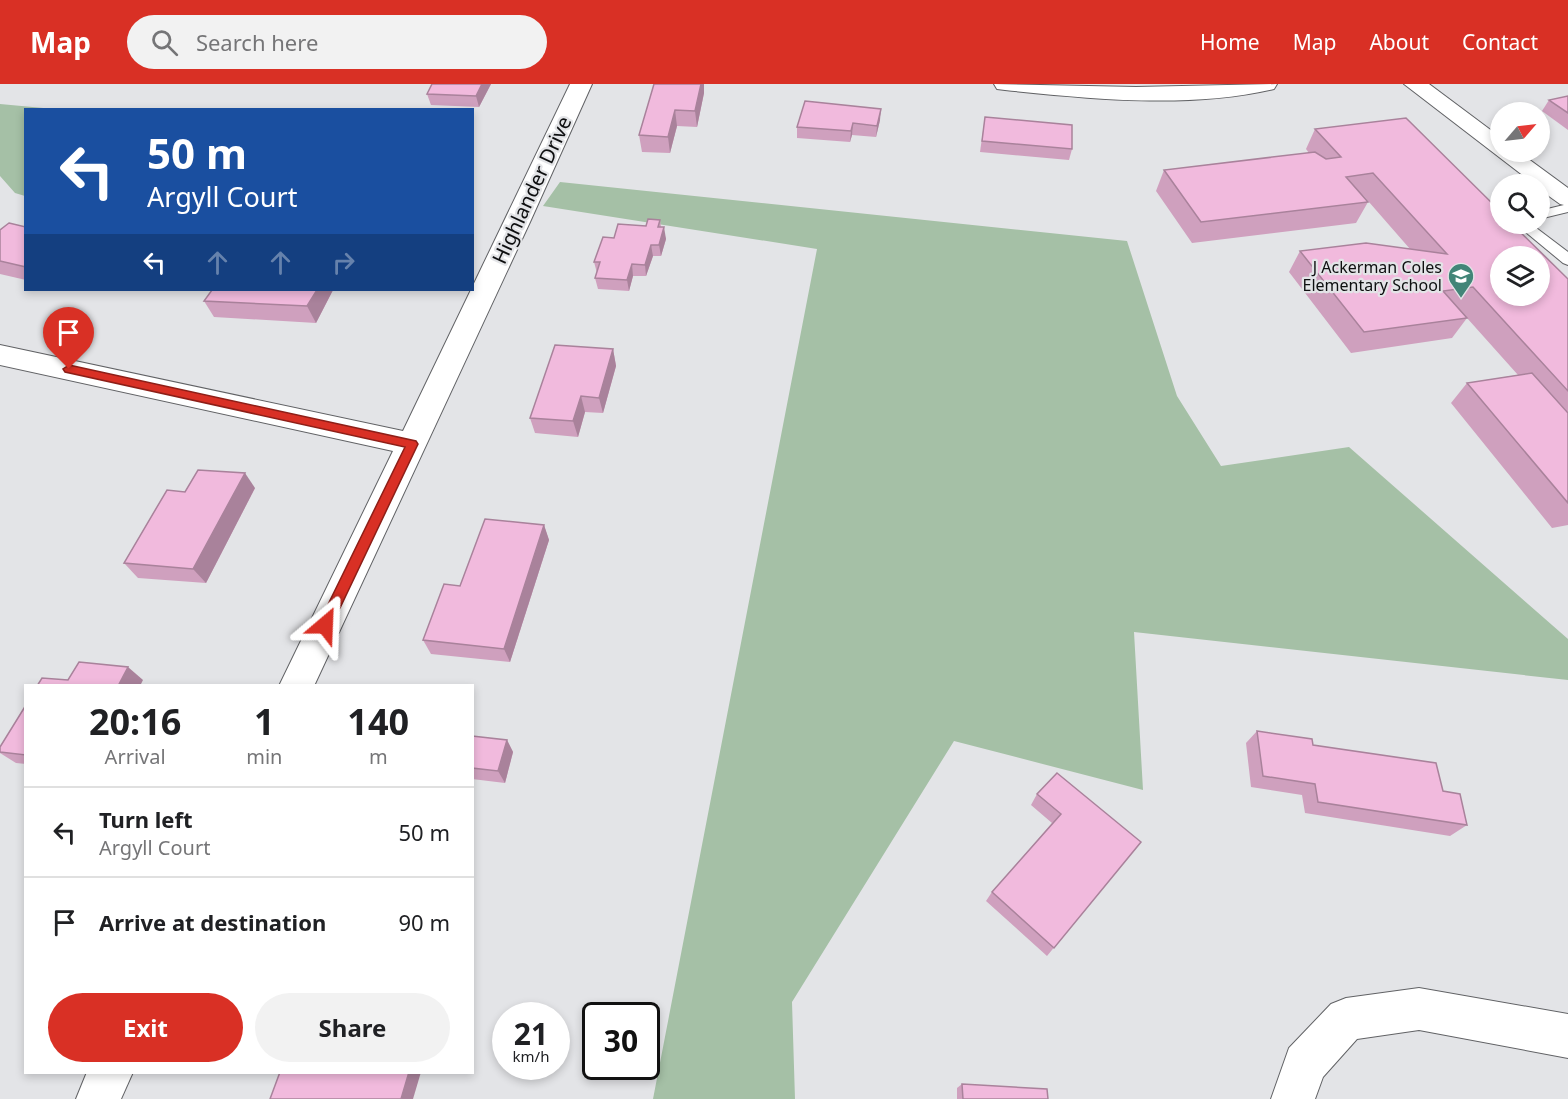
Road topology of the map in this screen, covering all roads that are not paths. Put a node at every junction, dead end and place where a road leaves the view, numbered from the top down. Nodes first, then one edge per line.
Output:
1 (580, 84) edge
2 (1005, 84) edge
3 (1266, 84) edge
4 (1415, 84) edge
5 (1490, 140) edge
6 (1518, 162) edge
7 (1568, 199) edge
8 (1568, 208) edge
9 (1550, 212) edge
10 (1536, 234) edge
11 (1568, 260) edge
12 (0, 354) edge
13 (412, 444) junction
14 (297, 684) edge
15 (1568, 1036) edge
16 (110, 1074) edge
17 (98, 1099) edge
18 (1293, 1099) edge

1 - 13 street, Highlander Drive
2 - 3 street
4 - 5 street
6 - 7 street
8 - 9 lane
10 - 11 lane
12 - 13 street
13 - 14 street, Highlander Drive
15 - 18 street
16 - 17 street

